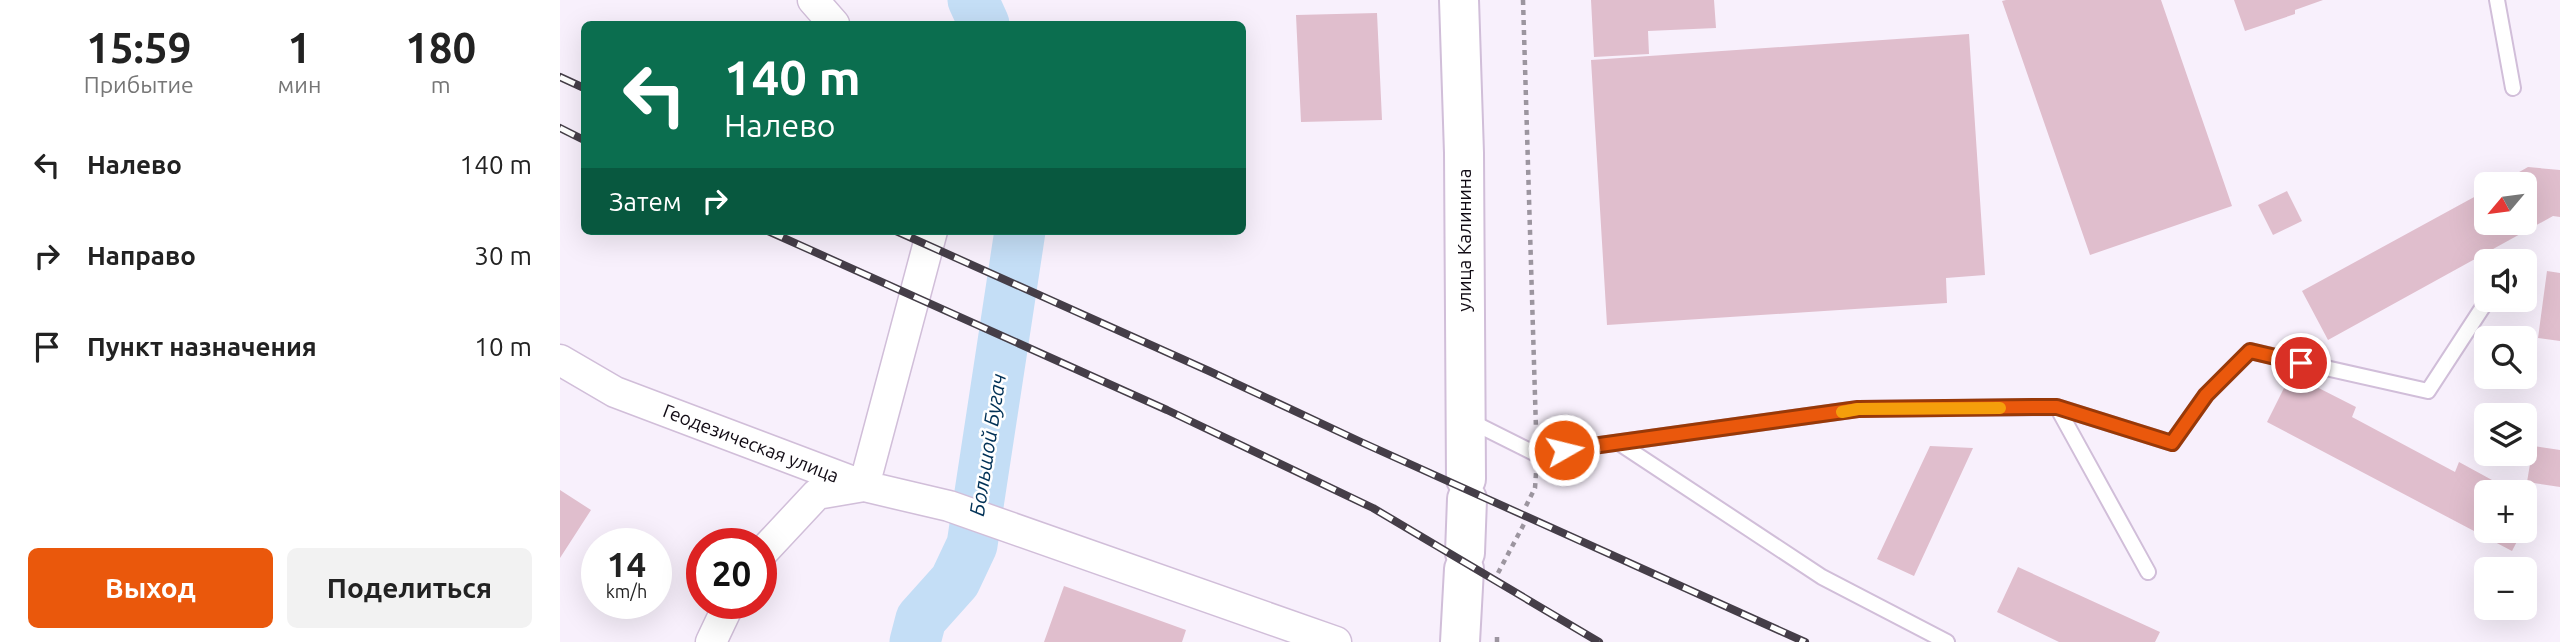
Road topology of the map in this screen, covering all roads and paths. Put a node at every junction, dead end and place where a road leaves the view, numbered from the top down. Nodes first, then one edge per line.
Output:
1 (813, 0) edge
2 (1459, 0) edge
3 (1523, 0) edge
4 (2497, 0) edge
5 (831, 21) edge
6 (2513, 88) dead end
7 (931, 235) edge
8 (2480, 312) edge
9 (560, 359) edge
10 (2057, 407) junction
11 (1466, 419) junction
12 (1619, 443) junction
13 (1536, 454) junction
14 (864, 486) junction
15 (1526, 506) dead end
16 (1524, 524) dead end
17 (777, 537) edge
18 (1476, 565) junction
19 (2148, 572) dead end
20 (722, 619) edge
21 (711, 642) edge
22 (1336, 642) edge
23 (1460, 642) edge
24 (1947, 642) edge

1 - 5 street
2 - 11 main road, улица Калинина
3 - 13 path
4 - 6 lane
7 - 14 street
8 - 10 lane
9 - 14 street, Геодезическая улица
10 - 12 lane
10 - 19 lane
11 - 13 lane
11 - 18 main road, улица Калинина
12 - 13 lane
12 - 24 lane
13 - 15 path
14 - 17 street
14 - 22 street, Геодезическая улица
16 - 18 path
18 - 23 main road, улица Калинина
20 - 21 street

